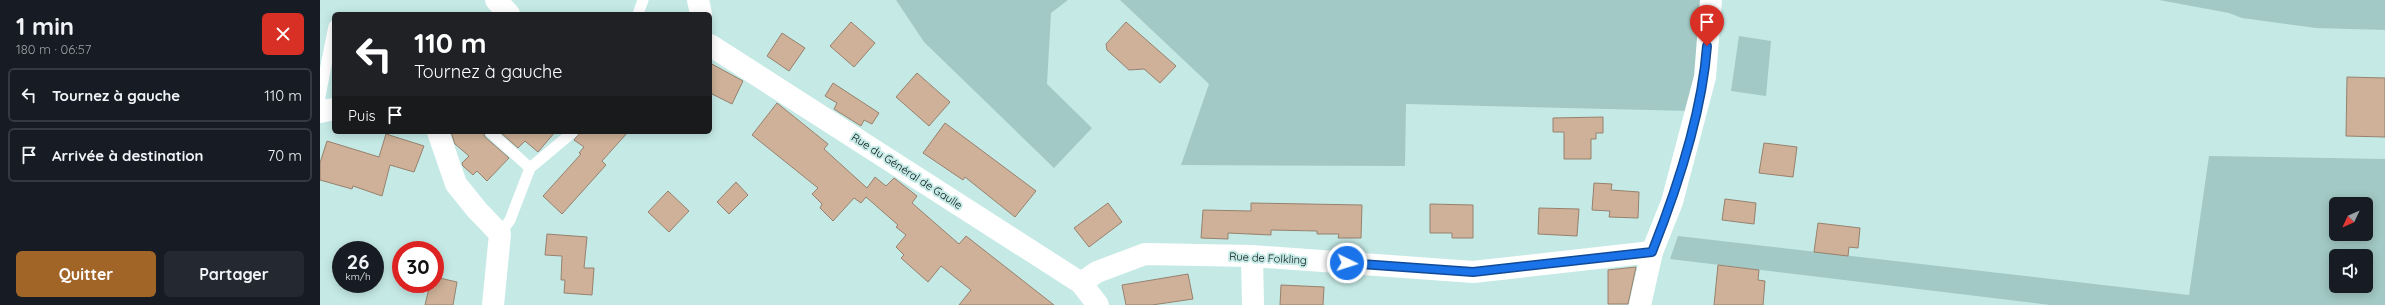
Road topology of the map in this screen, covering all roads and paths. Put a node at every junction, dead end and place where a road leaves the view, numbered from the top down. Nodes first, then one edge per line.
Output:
1 (496, 0) edge
2 (643, 0) edge
3 (698, 0) edge
4 (1711, 0) edge
5 (507, 12) edge
6 (639, 12) edge
7 (701, 12) edge
8 (332, 36) edge
9 (712, 46) edge
10 (320, 96) edge
11 (320, 96) edge
12 (332, 109) edge
13 (320, 112) edge
14 (439, 134) edge
15 (492, 134) edge
16 (571, 134) edge
17 (530, 168) junction
18 (500, 234) junction
19 (1652, 252) junction
20 (1252, 256) junction
21 (1081, 283) junction
22 (493, 305) edge
23 (1098, 305) edge
24 (1253, 305) edge
25 (1640, 305) edge

1 - 5 street
2 - 6 lane
3 - 7 street
4 - 19 street
8 - 10 lane
9 - 21 street, Rue du Général de Gaulle
11 - 13 lane
12 - 13 street
14 - 18 street
15 - 17 lane
16 - 17 lane
17 - 18 lane
18 - 22 street
19 - 20 street, Rue de Folkling
19 - 25 street
20 - 21 street, Rue de Folkling
20 - 24 street
21 - 23 street, Rue du Général de Gaulle

